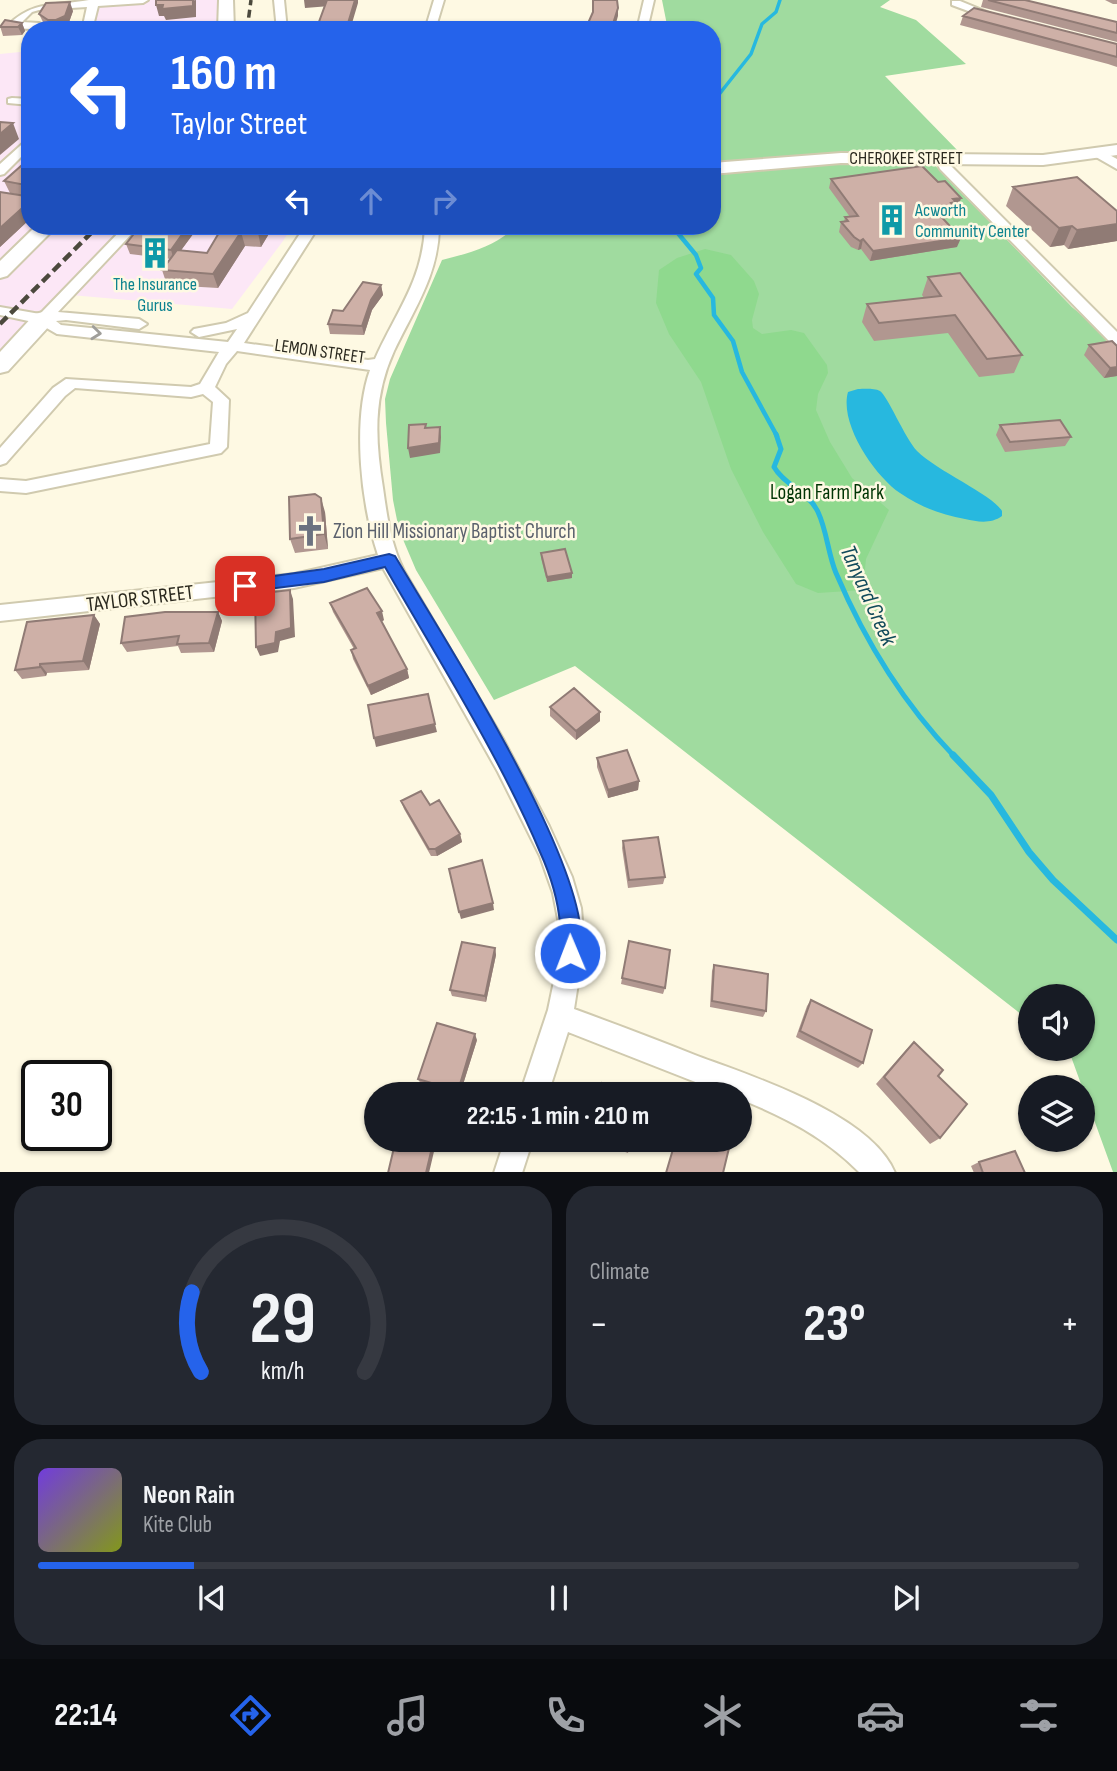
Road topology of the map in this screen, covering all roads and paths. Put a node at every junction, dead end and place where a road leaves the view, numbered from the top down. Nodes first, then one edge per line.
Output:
1 (143, 0) edge
2 (226, 0) edge
3 (279, 0) edge
4 (439, 0) edge
5 (649, 0) edge
6 (93, 2) edge
7 (956, 3) dead end
8 (1006, 20) edge
9 (89, 21) edge
10 (226, 21) edge
11 (281, 21) edge
12 (433, 21) edge
13 (644, 21) edge
14 (21, 24) edge
15 (12, 101) dead end
16 (21, 102) edge
17 (21, 150) edge
18 (1108, 152) edge
19 (941, 158) junction
20 (1117, 165) edge
21 (721, 168) edge
22 (0, 171) edge
23 (38, 235) edge
24 (123, 235) edge
25 (306, 235) edge
26 (431, 235) edge
27 (0, 272) edge
28 (0, 311) edge
29 (254, 316) junction
30 (43, 319) junction
31 (199, 332) junction
32 (1117, 341) edge
33 (236, 343) junction
34 (381, 363) junction
35 (0, 366) edge
36 (206, 388) junction
37 (0, 458) edge
38 (0, 485) edge
39 (389, 560) junction
40 (0, 613) edge
41 (560, 1016) junction
42 (538, 1082) edge
43 (515, 1152) edge
44 (508, 1172) edge
45 (881, 1172) edge

1 - 6 street
2 - 10 street
3 - 11 street
4 - 12 street
5 - 13 street
6 - 9 street
6 - 14 street
7 - 8 street
15 - 16 street
17 - 22 street
18 - 19 street, CHEROKEE STREET
18 - 20 street
19 - 21 street, CHEROKEE STREET
19 - 32 street
23 - 27 street
24 - 30 street
25 - 29 street
26 - 34 street
28 - 30 street, LEMON STREET
29 - 31 street
29 - 33 street
30 - 31 street, LEMON STREET
30 -> 33 street, LEMON STREET
30 - 35 street
31 - 33 street, LEMON STREET
33 - 34 street, LEMON STREET
33 - 36 street
34 - 39 street
36 - 37 street
36 - 38 street
39 - 40 street, TAYLOR STREET
39 - 41 street
41 - 42 street
41 - 45 street
43 - 44 street

